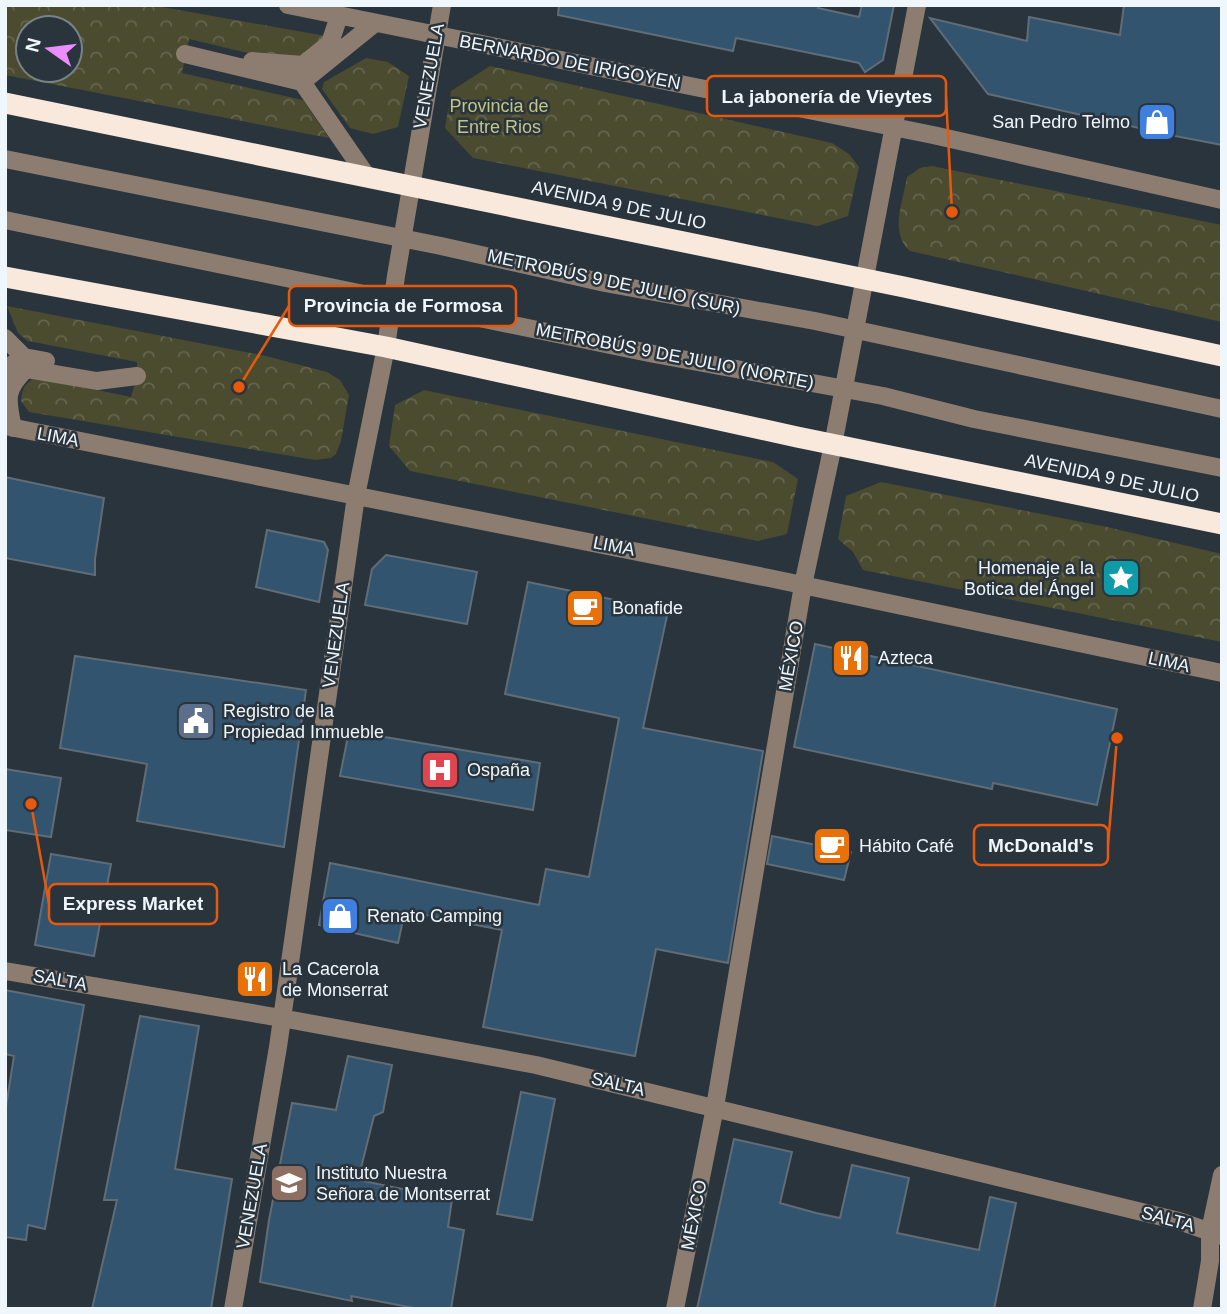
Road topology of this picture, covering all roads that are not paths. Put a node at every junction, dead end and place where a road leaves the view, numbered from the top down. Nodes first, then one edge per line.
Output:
1 (288, 5) edge
2 (442, 5) edge
3 (917, 5) edge
4 (339, 16) junction
5 (375, 23) junction
6 (436, 35) junction
7 (302, 82) junction
8 (5, 103) edge
9 (894, 127) junction
10 (5, 159) edge
11 (366, 175) junction
12 (411, 185) junction
13 (1222, 200) edge
14 (5, 220) edge
15 (402, 239) junction
16 (5, 277) edge
17 (864, 279) junction
18 (393, 300) junction
19 (855, 330) junction
20 (5, 338) edge
21 (386, 347) junction
22 (1222, 356) edge
23 (24, 357) junction
24 (5, 369) edge
25 (844, 388) junction
26 (1222, 409) edge
27 (9, 427) edge
28 (833, 445) junction
29 (1222, 468) edge
30 (356, 496) junction
31 (1222, 524) edge
32 (803, 584) junction
33 (1222, 673) edge
34 (5, 971) edge
35 (281, 1018) junction
36 (715, 1107) junction
37 (1222, 1175) edge
38 (1216, 1233) edge
39 (233, 1309) edge
40 (675, 1309) edge
41 (1202, 1309) edge

1 - 4 street, BERNARDO DE IRIGOYEN
2 - 6 street, VENEZUELA
3 - 9 street, MÉXICO
4 - 5 street, BERNARDO DE IRIGOYEN
4 - 7 street
5 - 6 street, BERNARDO DE IRIGOYEN
5 - 7 street
6 - 9 street, BERNARDO DE IRIGOYEN
6 - 12 street, VENEZUELA
7 - 11 street
8 - 11 highway, AVENIDA 9 DE JULIO
9 - 13 street, BERNARDO DE IRIGOYEN
9 - 17 street, MÉXICO
10 - 15 street, METROBÚS 9 DE JULIO (SUR)
11 - 12 highway, AVENIDA 9 DE JULIO
12 - 15 street, VENEZUELA
12 - 17 highway, AVENIDA 9 DE JULIO
14 - 18 street, METROBÚS 9 DE JULIO (NORTE)
15 - 18 street, VENEZUELA
15 - 19 street, METROBÚS 9 DE JULIO (SUR)
16 - 21 highway, AVENIDA 9 DE JULIO
17 - 19 street, MÉXICO
17 - 22 highway, AVENIDA 9 DE JULIO
18 - 21 street, VENEZUELA
18 - 25 street, METROBÚS 9 DE JULIO (NORTE)
19 - 25 street, MÉXICO
19 - 26 street, METROBÚS 9 DE JULIO (SUR)
20 - 23 street
21 - 28 highway, AVENIDA 9 DE JULIO
21 - 30 street, VENEZUELA
23 - 24 street
23 - 27 street
25 - 28 street, MÉXICO
25 - 29 street, METROBÚS 9 DE JULIO (NORTE)
27 - 30 street, LIMA
28 - 31 highway, AVENIDA 9 DE JULIO
28 - 32 street, MÉXICO
30 - 32 street, LIMA
30 - 35 street, VENEZUELA
32 - 33 street, LIMA
32 - 36 street, MÉXICO
34 - 35 street, SALTA
35 - 36 street, SALTA
35 - 39 street, VENEZUELA
36 - 38 street, SALTA
36 - 40 street, MÉXICO
37 - 38 street
38 - 41 street

